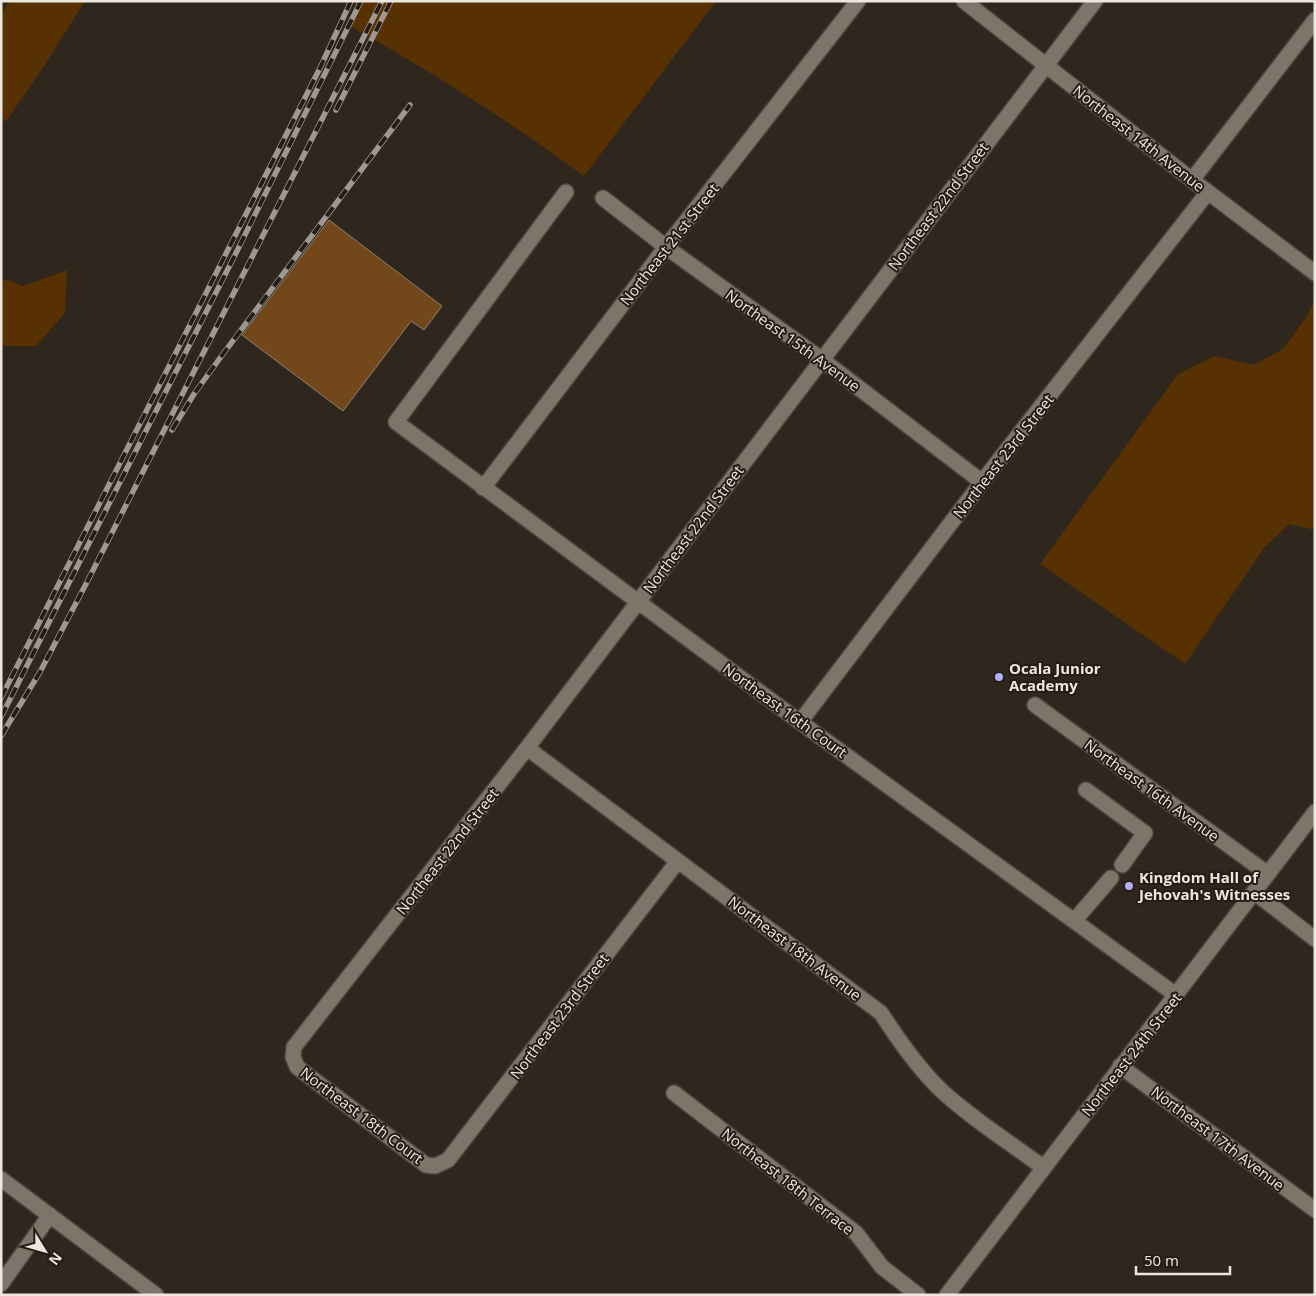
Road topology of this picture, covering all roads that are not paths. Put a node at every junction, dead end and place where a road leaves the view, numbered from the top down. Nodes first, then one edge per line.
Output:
1 (858, 1) edge
2 (964, 1) edge
3 (1095, 1) edge
4 (1315, 20) edge
5 (1046, 64) junction
6 (1192, 180) junction
7 (566, 192) dead end
8 (1208, 192) junction
9 (603, 198) dead end
10 (666, 246) junction
11 (1315, 273) edge
12 (822, 359) junction
13 (982, 482) junction
14 (483, 488) junction
15 (638, 602) junction
16 (1035, 705) dead end
17 (800, 722) junction
18 (527, 748) junction
19 (1086, 790) dead end
20 (1315, 812) edge
21 (678, 861) junction
22 (1122, 865) dead end
23 (1268, 874) junction
24 (1111, 878) dead end
25 (1254, 892) junction
26 (1074, 921) junction
27 (1315, 938) edge
28 (1176, 995) junction
29 (293, 1057) joint
30 (1120, 1066) junction
31 (674, 1093) dead end
32 (435, 1166) joint
33 (1044, 1168) junction
34 (1, 1179) edge
35 (1315, 1210) edge
36 (50, 1216) junction
37 (1, 1284) edge
38 (156, 1295) edge
39 (918, 1295) edge
40 (947, 1295) edge

1 - 10 street, Northeast 21st Street
2 - 5 street, Northeast 14th Avenue
3 - 5 street, Northeast 22nd Street
4 - 6 street
5 - 6 street, Northeast 14th Avenue
5 - 12 street, Northeast 22nd Street
6 - 8 street, Northeast 14th Avenue
7 - 14 street, Northeast 16th Court
8 - 11 street, Northeast 14th Avenue
8 - 13 street, Northeast 23rd Street
9 - 10 street, Northeast 15th Avenue
10 - 12 street, Northeast 15th Avenue
10 - 14 street, Northeast 21st Street
12 - 13 street, Northeast 15th Avenue
12 - 15 street, Northeast 22nd Street
13 - 17 street, Northeast 23rd Street
14 - 15 street, Northeast 16th Court
15 - 17 street, Northeast 16th Court
15 - 18 street, Northeast 22nd Street
16 - 23 street, Northeast 16th Avenue
17 - 26 street, Northeast 16th Court
18 - 21 street, Northeast 18th Avenue
18 - 29 street, Northeast 22nd Street
19 - 22 street
20 - 23 street, Northeast 24th Street
21 - 32 street, Northeast 23rd Street
21 - 33 street, Northeast 18th Avenue
23 - 25 street, Northeast 24th Street
24 - 26 street
25 - 27 street
25 - 28 street, Northeast 24th Street
26 - 28 street, Northeast 16th Court
28 - 30 street, Northeast 24th Street
29 - 32 street, Northeast 18th Court
30 - 33 street, Northeast 24th Street
30 - 35 street, Northeast 17th Avenue
31 - 39 street, Northeast 18th Terrace
33 - 40 street, Northeast 24th Street
34 - 36 street
36 - 37 street
36 - 38 street

